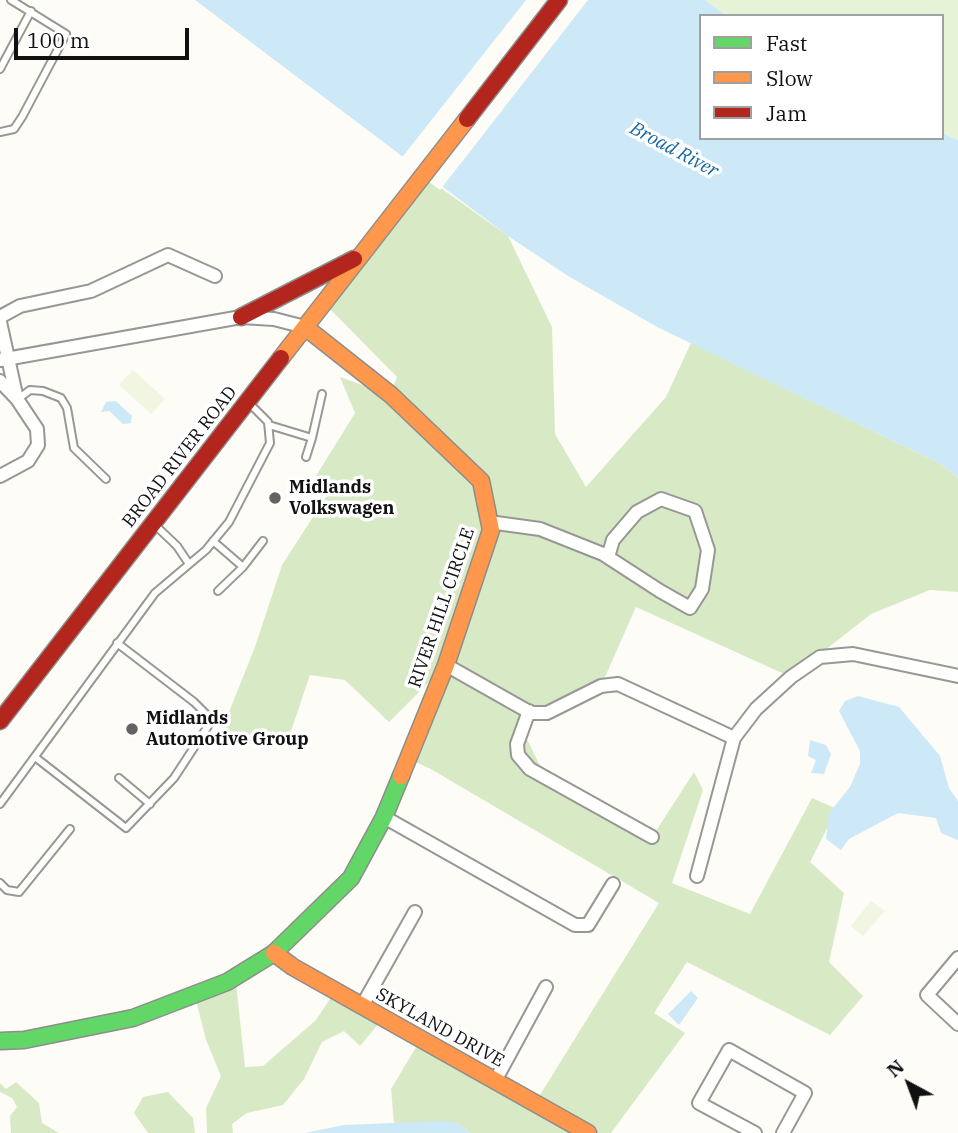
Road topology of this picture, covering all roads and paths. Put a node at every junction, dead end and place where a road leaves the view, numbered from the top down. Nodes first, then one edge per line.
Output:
1 (11, 0) edge
2 (559, 0) edge
3 (31, 12) junction
4 (0, 69) edge
5 (0, 132) edge
6 (362, 256) junction
7 (215, 276) dead end
8 (0, 317) edge
9 (241, 317) junction
10 (0, 322) edge
11 (305, 327) junction
12 (5, 359) edge
13 (0, 381) edge
14 (322, 394) dead end
15 (17, 400) junction
16 (247, 401) junction
17 (269, 425) junction
18 (312, 438) junction
19 (306, 457) dead end
20 (0, 476) edge
21 (106, 479) dead end
22 (489, 522) junction
23 (153, 524) junction
24 (213, 541) junction
25 (264, 541) dead end
26 (608, 557) junction
27 (189, 564) junction
28 (243, 567) junction
29 (218, 591) dead end
30 (117, 643) junction
31 (446, 665) junction
32 (958, 676) edge
33 (529, 712) junction
34 (0, 721) edge
35 (734, 738) junction
36 (35, 757) junction
37 (119, 778) dead end
38 (0, 804) edge
39 (150, 804) junction
40 (384, 817) junction
41 (70, 829) dead end
42 (652, 837) dead end
43 (697, 876) dead end
44 (0, 883) edge
45 (613, 884) dead end
46 (415, 912) dead end
47 (274, 953) junction
48 (958, 958) edge
49 (546, 987) dead end
50 (362, 1006) junction
51 (958, 1024) edge
52 (0, 1041) edge
53 (495, 1081) junction
54 (588, 1133) edge
55 (755, 1133) edge
56 (783, 1133) edge

1 - 3 lane
2 - 6 street, BROAD RIVER ROAD
3 - 4 lane
3 - 5 lane
6 - 9 street
6 - 11 street, BROAD RIVER ROAD
7 - 8 street
9 - 11 street, RIVER HILL CIRCLE
9 - 12 street, RIVER HILL CIRCLE
10 - 12 street
11 - 16 street, BROAD RIVER ROAD
11 - 22 street, RIVER HILL CIRCLE
12 - 15 street
13 - 15 street
14 - 18 lane
15 - 20 street
15 - 21 lane
16 - 17 lane
16 - 23 street, BROAD RIVER ROAD
17 - 18 lane
17 - 24 lane
18 - 19 lane
22 - 26 street
22 - 31 street, RIVER HILL CIRCLE
23 - 27 lane
23 - 34 street, BROAD RIVER ROAD
24 - 27 lane
24 - 28 lane
25 - 28 lane
26 - 26 street
27 - 30 lane
28 - 29 lane
30 - 36 lane
30 - 39 lane
31 - 33 street
31 - 40 street, RIVER HILL CIRCLE
32 - 35 street
33 - 35 street
33 - 42 street
35 - 43 street
36 - 38 lane
36 - 39 lane
37 - 39 lane
40 - 45 street
40 - 47 street, RIVER HILL CIRCLE
41 - 44 lane
46 - 50 street
47 - 50 street, SKYLAND DRIVE
47 - 52 street, RIVER HILL CIRCLE
48 - 51 street
49 - 53 street
50 - 53 street, SKYLAND DRIVE
53 - 54 street, SKYLAND DRIVE
55 - 56 street

